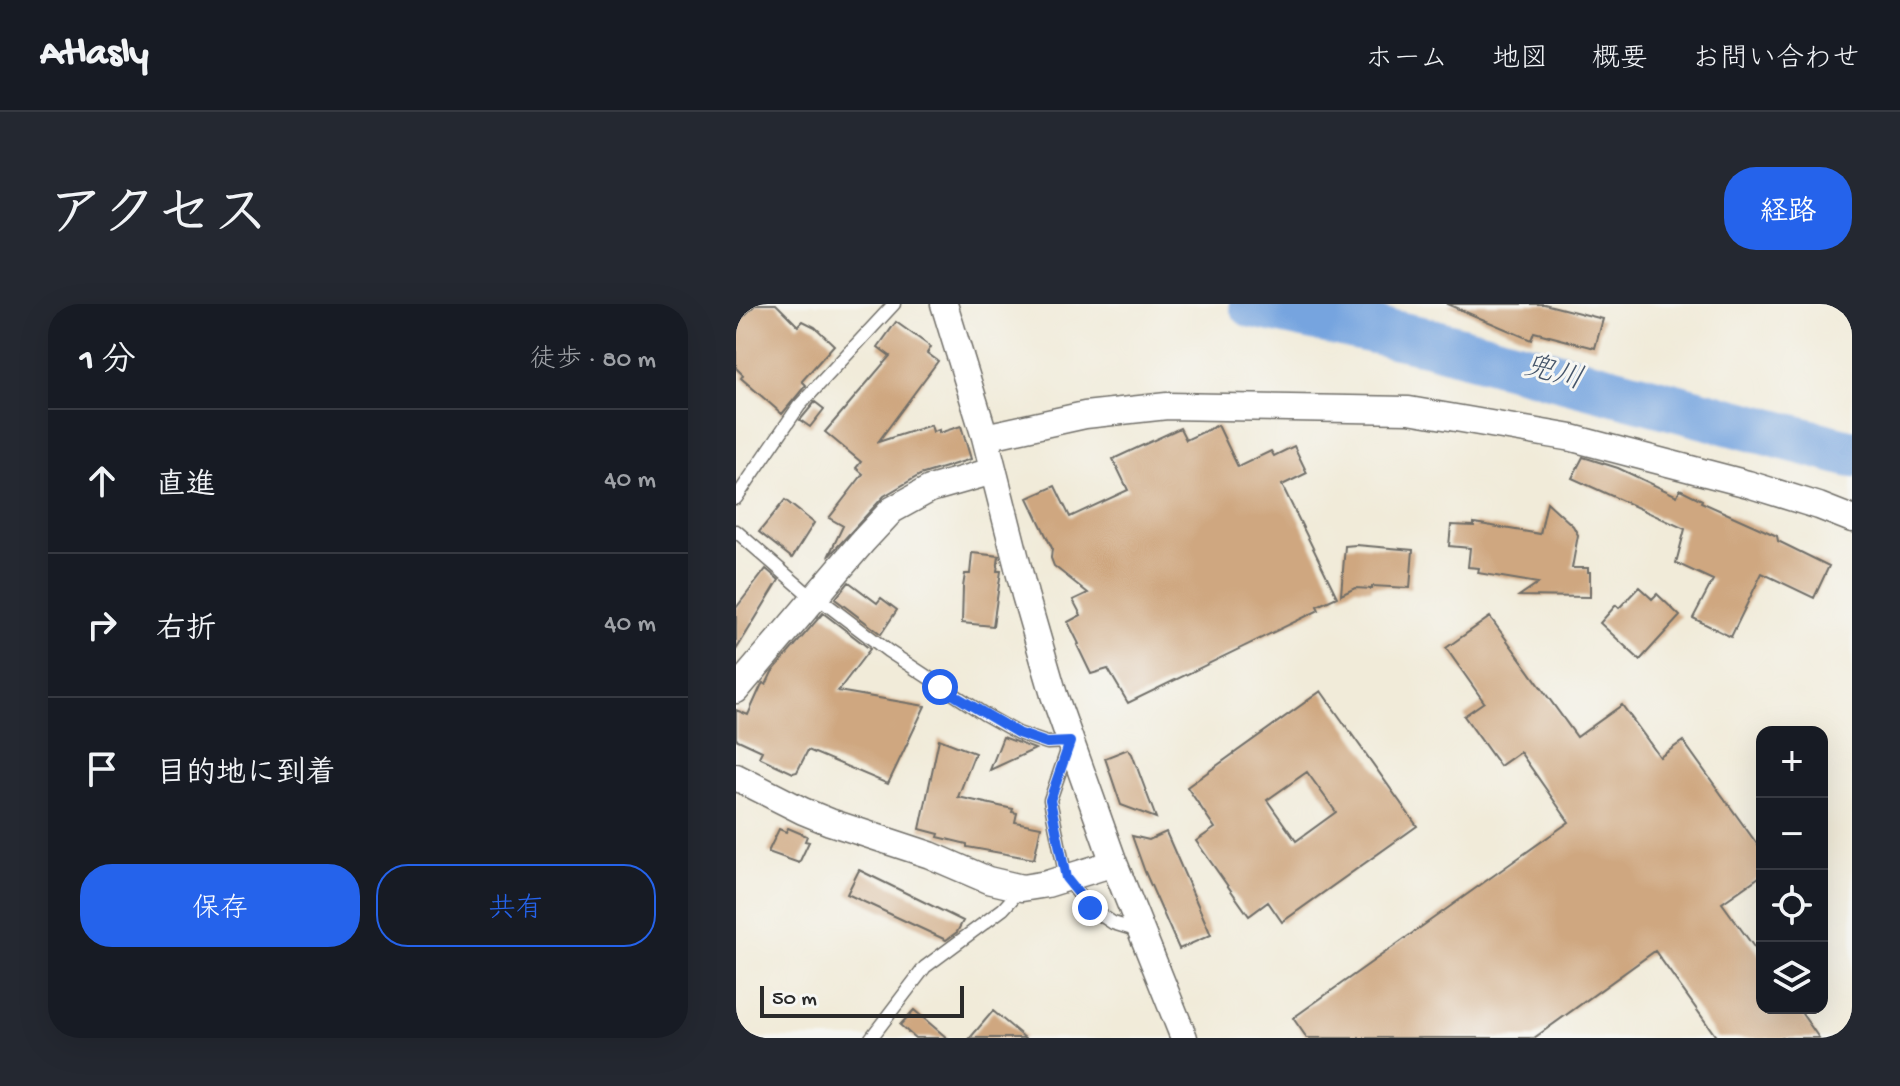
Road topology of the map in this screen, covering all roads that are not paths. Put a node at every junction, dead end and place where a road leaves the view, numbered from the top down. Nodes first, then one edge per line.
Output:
1 (894, 304) edge
2 (939, 306) edge
3 (985, 437) junction
4 (993, 471) junction
5 (736, 498) edge
6 (1852, 519) edge
7 (736, 531) edge
8 (816, 598) junction
9 (736, 690) edge
10 (1070, 742) junction
11 (736, 777) edge
12 (1114, 863) junction
13 (1066, 878) junction
14 (1022, 888) junction
15 (1142, 932) junction
16 (871, 1038) edge
17 (1184, 1038) edge

1 - 5 lane
2 - 3 street
3 - 4 street
3 - 6 street
4 - 8 street
4 - 10 street
7 - 8 lane
8 - 9 street
8 - 10 lane
10 - 12 street
10 - 13 lane
11 - 14 street
12 - 13 street
12 - 15 street
13 - 14 street
13 - 15 lane
14 - 16 lane
15 - 17 street

